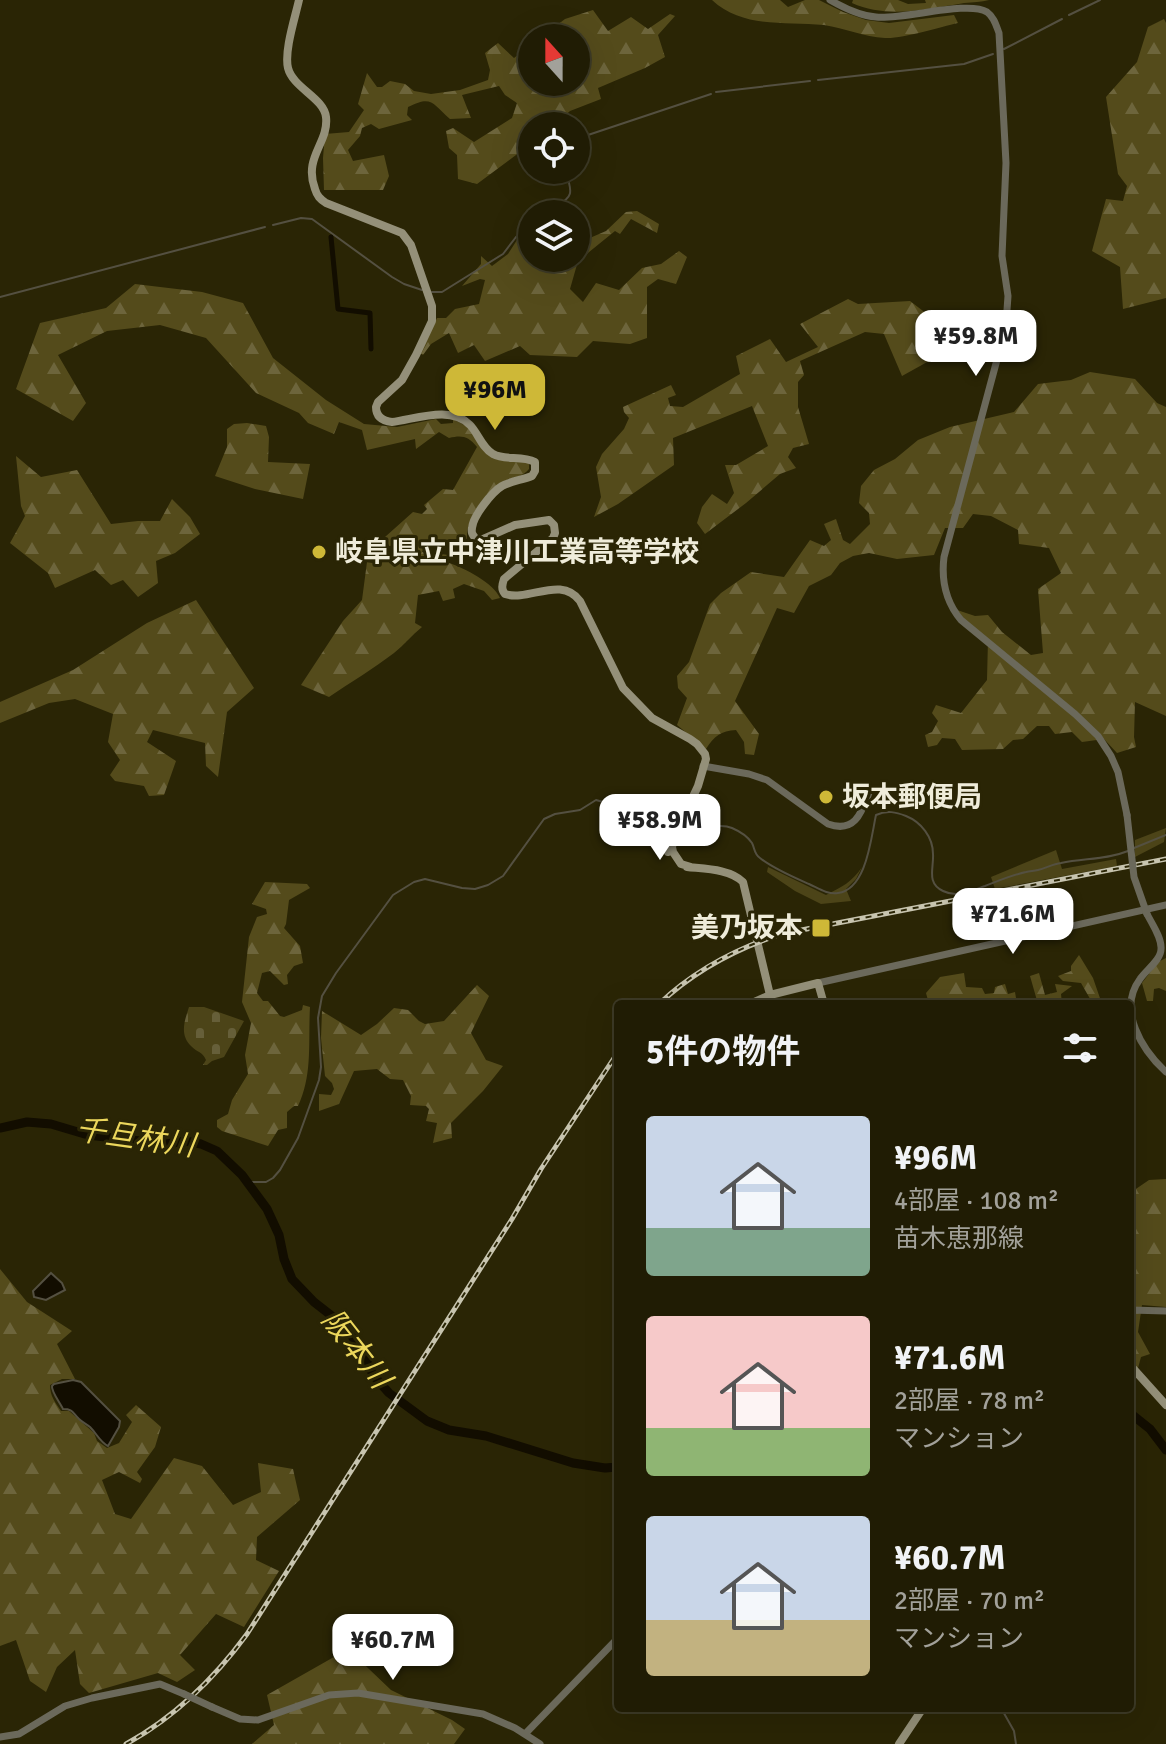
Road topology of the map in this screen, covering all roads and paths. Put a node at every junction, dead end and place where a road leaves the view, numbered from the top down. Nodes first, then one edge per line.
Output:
1 (299, 0) edge
2 (830, 0) edge
3 (703, 766) junction
4 (870, 790) dead end
5 (1166, 905) edge
6 (1164, 950) edge
7 (818, 983) junction
8 (770, 995) junction
9 (759, 1000) edge
10 (823, 1000) edge
11 (1132, 1000) edge
12 (1134, 1022) edge
13 (1166, 1072) edge
14 (1134, 1310) edge
15 (1166, 1311) edge
16 (1134, 1369) edge
17 (1166, 1405) edge
18 (614, 1642) edge
19 (920, 1712) edge
20 (525, 1734) junction
21 (0, 1737) edge
22 (540, 1744) edge
23 (899, 1744) edge

1 - 3 main road
2 - 6 street, bridge
3 - 4 street
3 - 8 main road
5 - 7 street
6 - 11 street
7 - 8 main road
7 - 10 main road
8 - 9 main road
12 - 13 street
14 - 15 street
16 - 17 main road
18 - 20 street
19 - 23 main road
20 - 21 street, bridge
20 - 22 street

